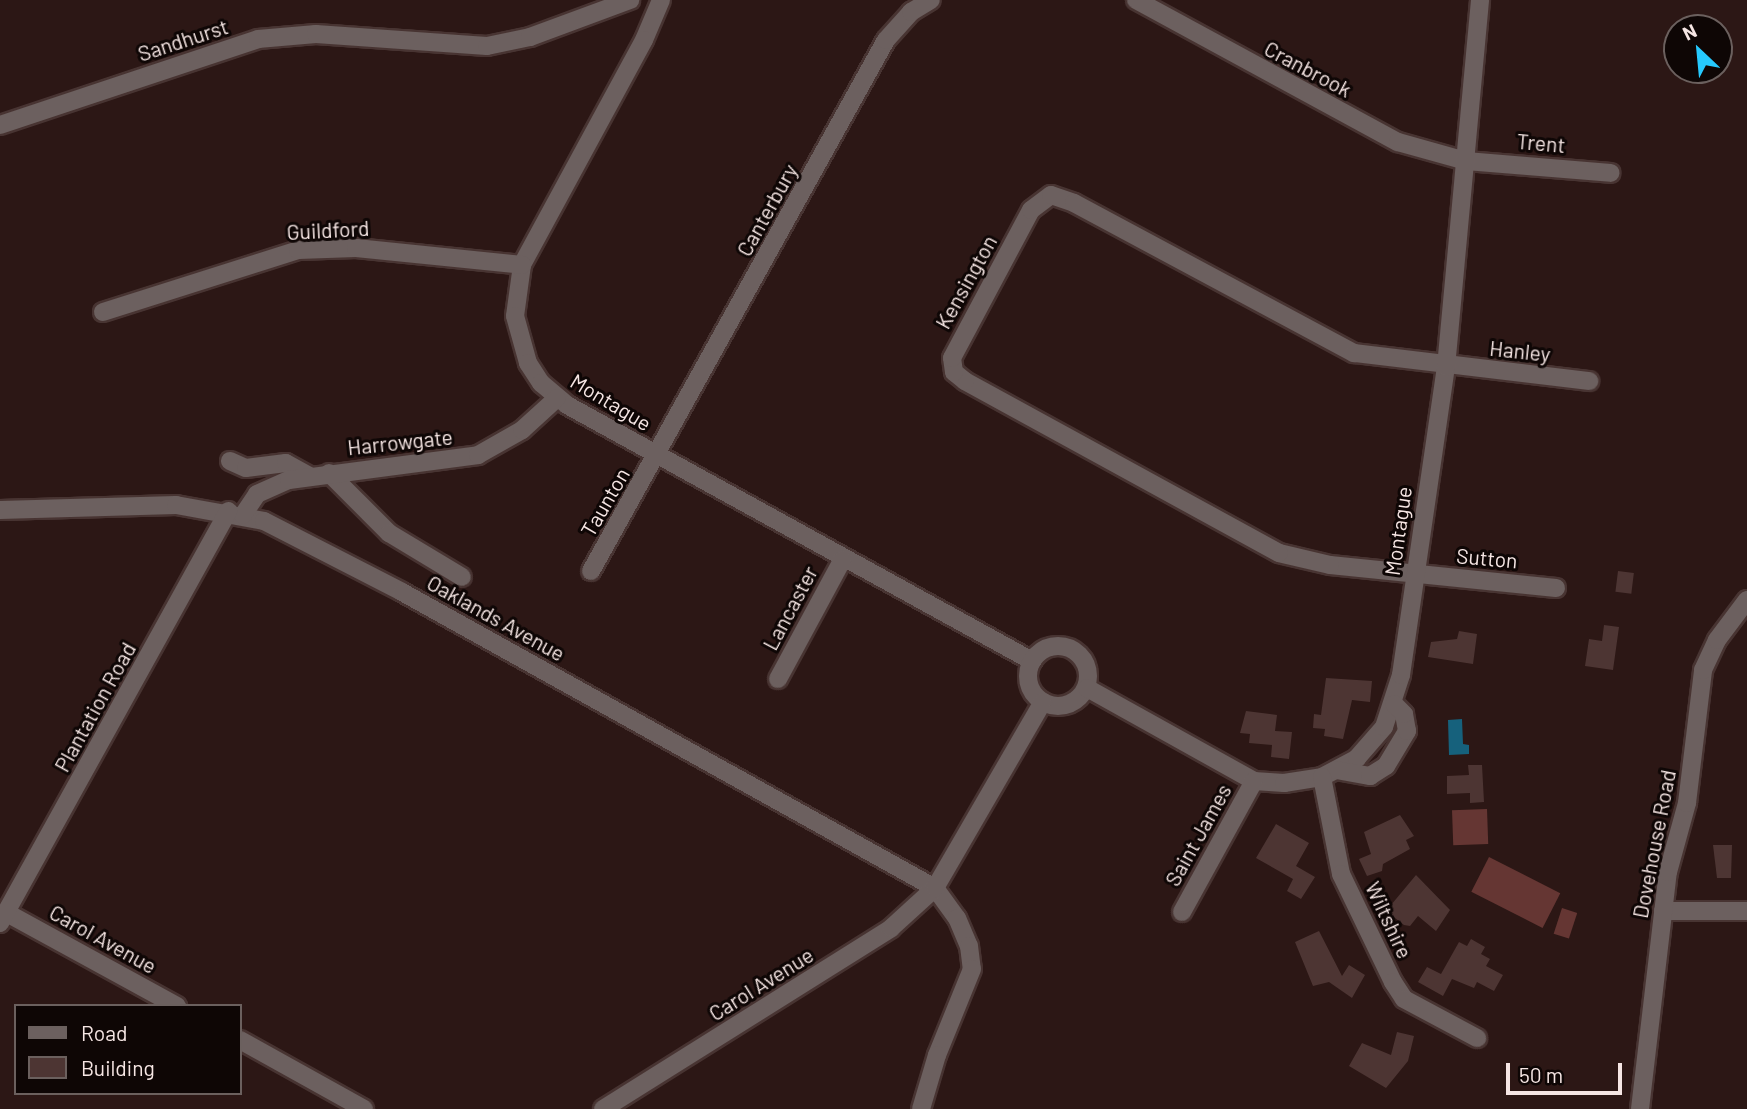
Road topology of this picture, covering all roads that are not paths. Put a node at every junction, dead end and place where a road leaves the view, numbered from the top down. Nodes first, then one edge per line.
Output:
1 (630, 0) edge
2 (661, 0) edge
3 (931, 0) edge
4 (1136, 0) edge
5 (1480, 0) edge
6 (0, 125) edge
7 (1466, 161) junction
8 (1611, 173) dead end
9 (522, 265) junction
10 (103, 312) dead end
11 (1446, 367) junction
12 (1589, 381) dead end
13 (557, 397) junction
14 (659, 455) junction
15 (230, 461) dead end
16 (329, 472) junction
17 (309, 475) junction
18 (0, 510) edge
19 (235, 513) junction
20 (843, 559) junction
21 (591, 571) dead end
22 (1414, 575) junction
23 (461, 577) dead end
24 (1556, 587) dead end
25 (1747, 600) edge
26 (1032, 661) junction
27 (778, 679) dead end
28 (1087, 688) junction
29 (1044, 702) junction
30 (1394, 704) junction
31 (1329, 774) junction
32 (1254, 781) junction
33 (935, 888) junction
34 (1663, 911) junction
35 (1747, 911) edge
36 (1182, 912) dead end
37 (4, 918) edge
38 (173, 1004) edge
39 (1477, 1038) dead end
40 (242, 1041) edge
41 (364, 1109) edge
42 (603, 1109) edge
43 (921, 1109) edge
44 (1640, 1109) edge

1 - 6 street, Sandhurst
2 - 9 street, Montague
3 - 14 street, Canterbury
4 - 7 street, Cranbrook
5 - 7 street, Montague
7 - 8 street, Trent
7 - 11 street, Montague
9 - 10 street, Guildford
9 - 13 street, Montague
11 - 12 street, Hanley
11 - 22 street, Montague
11 - 22 street, Kensington
13 - 14 street, Montague
13 - 16 street, Harrowgate
14 - 20 street, Montague
14 - 21 street, Taunton
15 - 17 street
16 - 17 street, Harrowgate
16 - 23 street
17 - 19 street, Harrowgate
18 - 19 street, Oaklands Avenue
19 - 33 street, Oaklands Avenue
19 - 37 street, Plantation Road
20 - 26 street, Montague
20 - 27 street, Lancaster
22 - 24 street, Sutton
22 - 30 street, Montague
25 - 34 street, Dovehouse Road
26 - 28 street
26 - 29 street
28 - 29 street
28 - 32 street, Montague
29 - 33 street, Carol Avenue
30 - 31 street, Montague
30 - 31 street
31 - 32 street, Montague
31 - 39 street, Wiltshire
32 - 36 street, Saint James
33 - 42 street, Carol Avenue
33 - 43 street
34 - 35 street
34 - 44 street, Dovehouse Road
37 - 38 street, Carol Avenue
40 - 41 street

